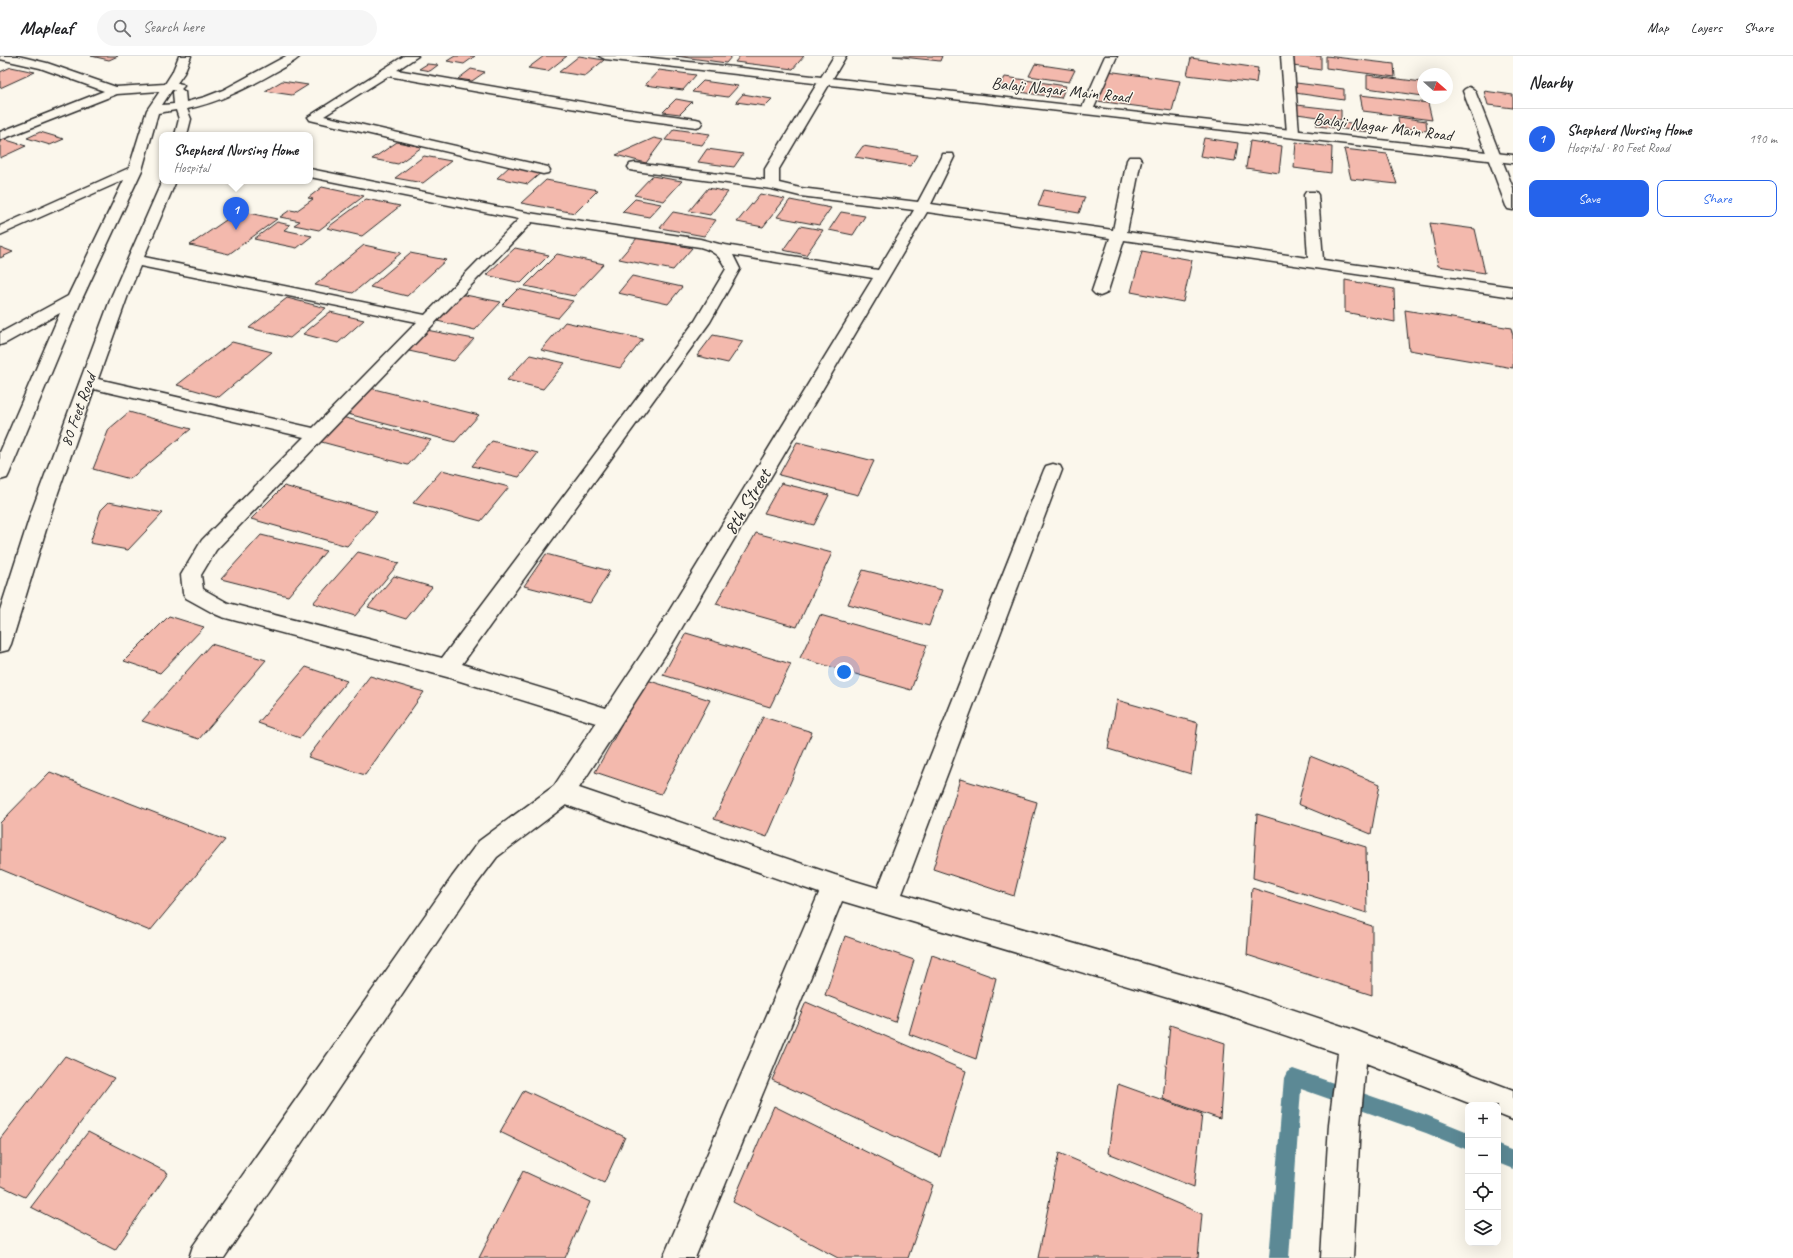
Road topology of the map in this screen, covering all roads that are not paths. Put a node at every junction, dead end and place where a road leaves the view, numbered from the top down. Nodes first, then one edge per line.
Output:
1 (3, 56) edge
2 (185, 56) edge
3 (294, 56) edge
4 (412, 56) edge
5 (605, 56) edge
6 (840, 56) edge
7 (1111, 56) edge
8 (1287, 56) edge
9 (648, 59) edge
10 (387, 72) junction
11 (825, 82) junction
12 (174, 86) junction
13 (115, 91) junction
14 (1469, 91) dead end
15 (180, 106) junction
16 (153, 110) junction
17 (1087, 110) junction
18 (696, 123) dead end
19 (182, 132) edge
20 (1293, 133) junction
21 (0, 136) edge
22 (948, 157) dead end
23 (1494, 157) junction
24 (1513, 159) edge
25 (1134, 160) dead end
26 (635, 167) dead end
27 (135, 170) junction
28 (543, 170) dead end
29 (313, 174) edge
30 (168, 184) edge
31 (772, 185) junction
32 (1311, 195) dead end
33 (1513, 206) edge
34 (924, 207) junction
35 (529, 217) junction
36 (0, 231) edge
37 (1119, 234) junction
38 (719, 248) junction
39 (135, 260) junction
40 (1316, 264) junction
41 (883, 275) junction
42 (1100, 291) dead end
43 (1513, 292) edge
44 (74, 299) junction
45 (428, 320) junction
46 (0, 340) edge
47 (88, 382) junction
48 (316, 434) junction
49 (2, 463) edge
50 (1053, 470) dead end
51 (0, 644) edge
52 (447, 668) junction
53 (612, 719) junction
54 (563, 793) junction
55 (835, 887) junction
56 (886, 902) junction
57 (1352, 1058) junction
58 (1513, 1105) edge
59 (205, 1258) edge
60 (679, 1258) edge
61 (1337, 1258) edge

1 - 13 street
2 - 12 street
3 - 15 street
4 - 10 street
5 - 9 street, Balaji Nagar Main Road
6 - 11 street
7 - 17 street
8 - 20 street
9 - 11 street, Balaji Nagar Main Road
10 - 18 street
10 - 28 street
11 - 17 street, Balaji Nagar Main Road
11 - 31 street
12 - 13 street
12 - 15 street
12 - 16 street
13 - 21 street
14 - 23 street
15 - 16 street
15 - 19 street
16 - 27 street
17 - 20 street, Balaji Nagar Main Road
20 - 23 street, Balaji Nagar Main Road
22 - 34 street, 8th Street
23 - 24 street, Balaji Nagar Main Road
23 - 33 street
25 - 37 street
26 - 31 street
27 - 36 street
27 - 44 street
29 - 35 street
30 - 39 street, 80 Feet Road
31 - 34 street
32 - 40 street
34 - 37 street
34 - 41 street, 8th Street
35 - 38 street
35 - 45 street
37 - 40 street
37 - 42 street
38 - 41 street
38 - 52 street
39 - 45 street
39 - 47 street, 80 Feet Road
40 - 43 street
41 - 53 street, 8th Street
44 - 46 street
44 - 49 street
45 - 48 street
47 - 48 street
47 - 51 street, 80 Feet Road
48 - 52 street
50 - 56 street
52 - 53 street
53 - 54 street, 8th Street
54 - 55 street
54 - 59 street, 8th Street
55 - 56 street
55 - 60 street
56 - 57 street
57 - 58 street
57 - 61 street

